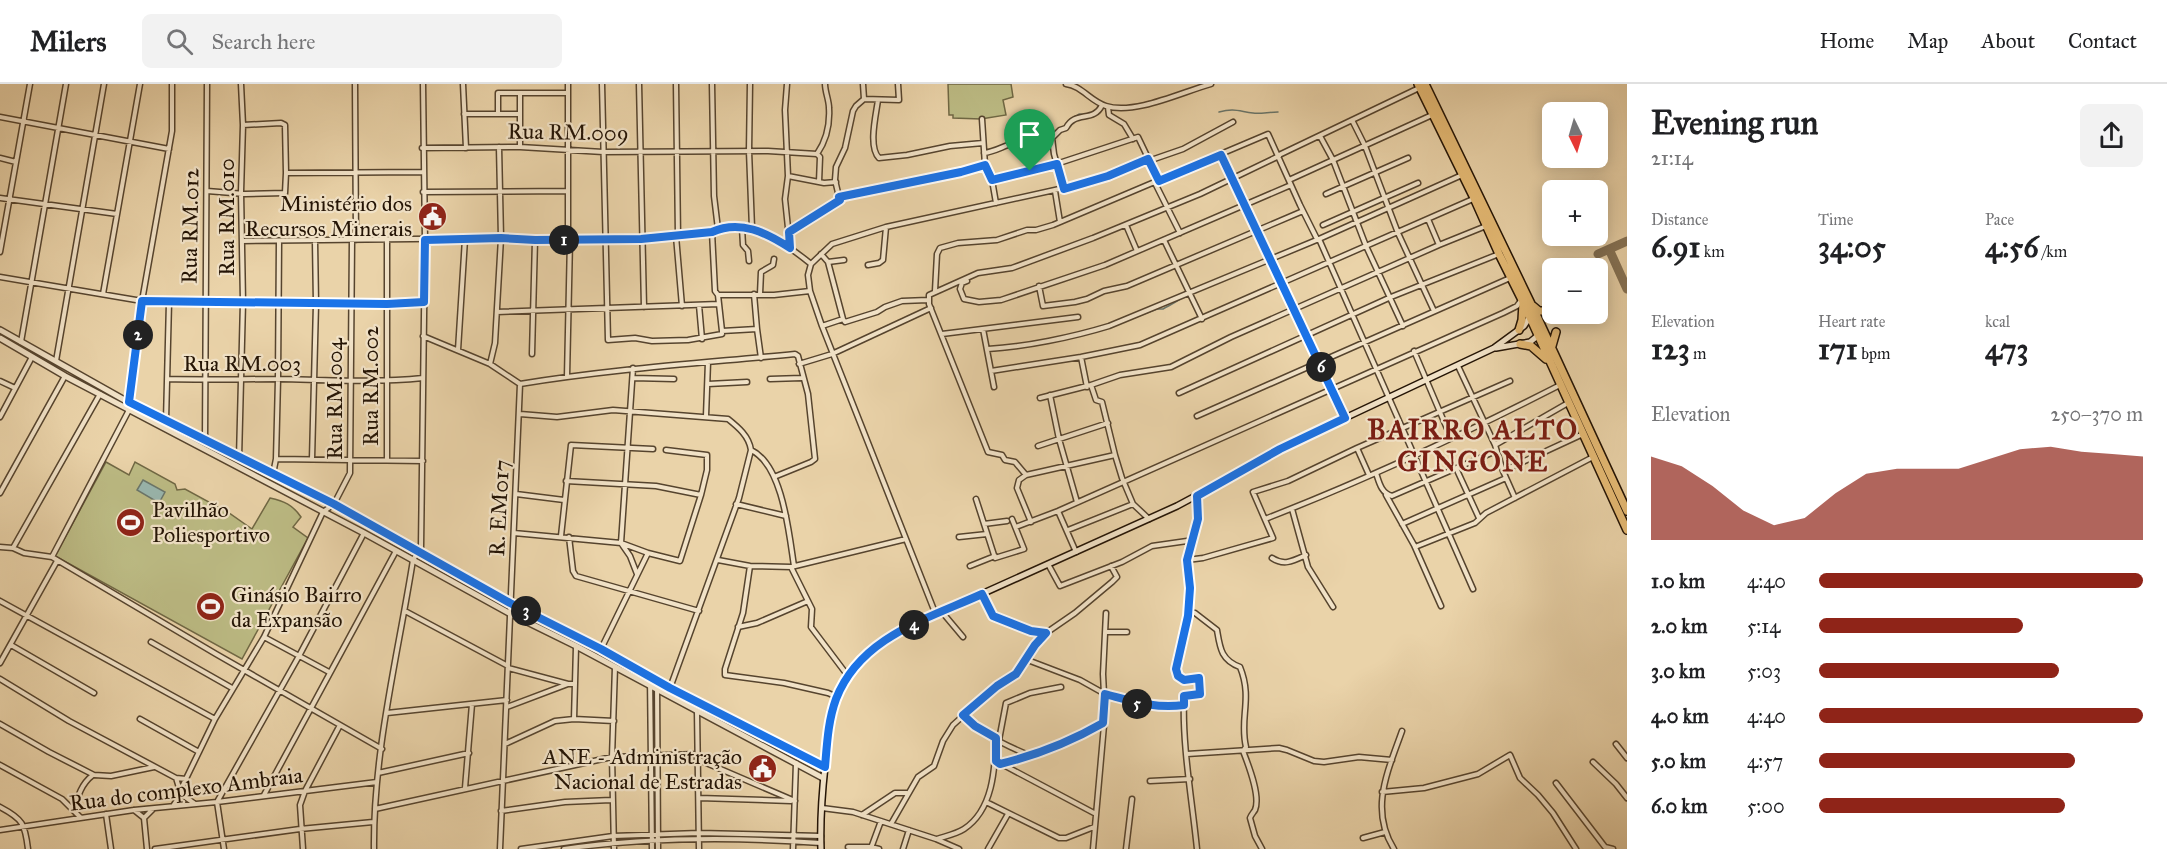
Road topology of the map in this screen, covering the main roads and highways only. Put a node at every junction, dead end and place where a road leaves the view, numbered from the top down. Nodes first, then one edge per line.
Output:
1 (1421, 85) edge
2 (1514, 277) junction
3 (1525, 300) junction
4 (1542, 310) edge
5 (1519, 330) road end
6 (1556, 332) dead end
7 (1541, 333) junction
8 (1520, 345) road end
9 (1557, 359) junction
10 (1548, 360) junction
11 (1627, 511) edge
12 (1627, 530) edge

1 - 2 highway
1 - 2 highway
2 - 3 highway
3 - 4 highway
3 - 5 highway
3 - 7 highway
6 - 9 highway
7 - 9 highway
7 - 10 highway
8 - 10 highway
9 - 11 highway
10 - 12 highway

